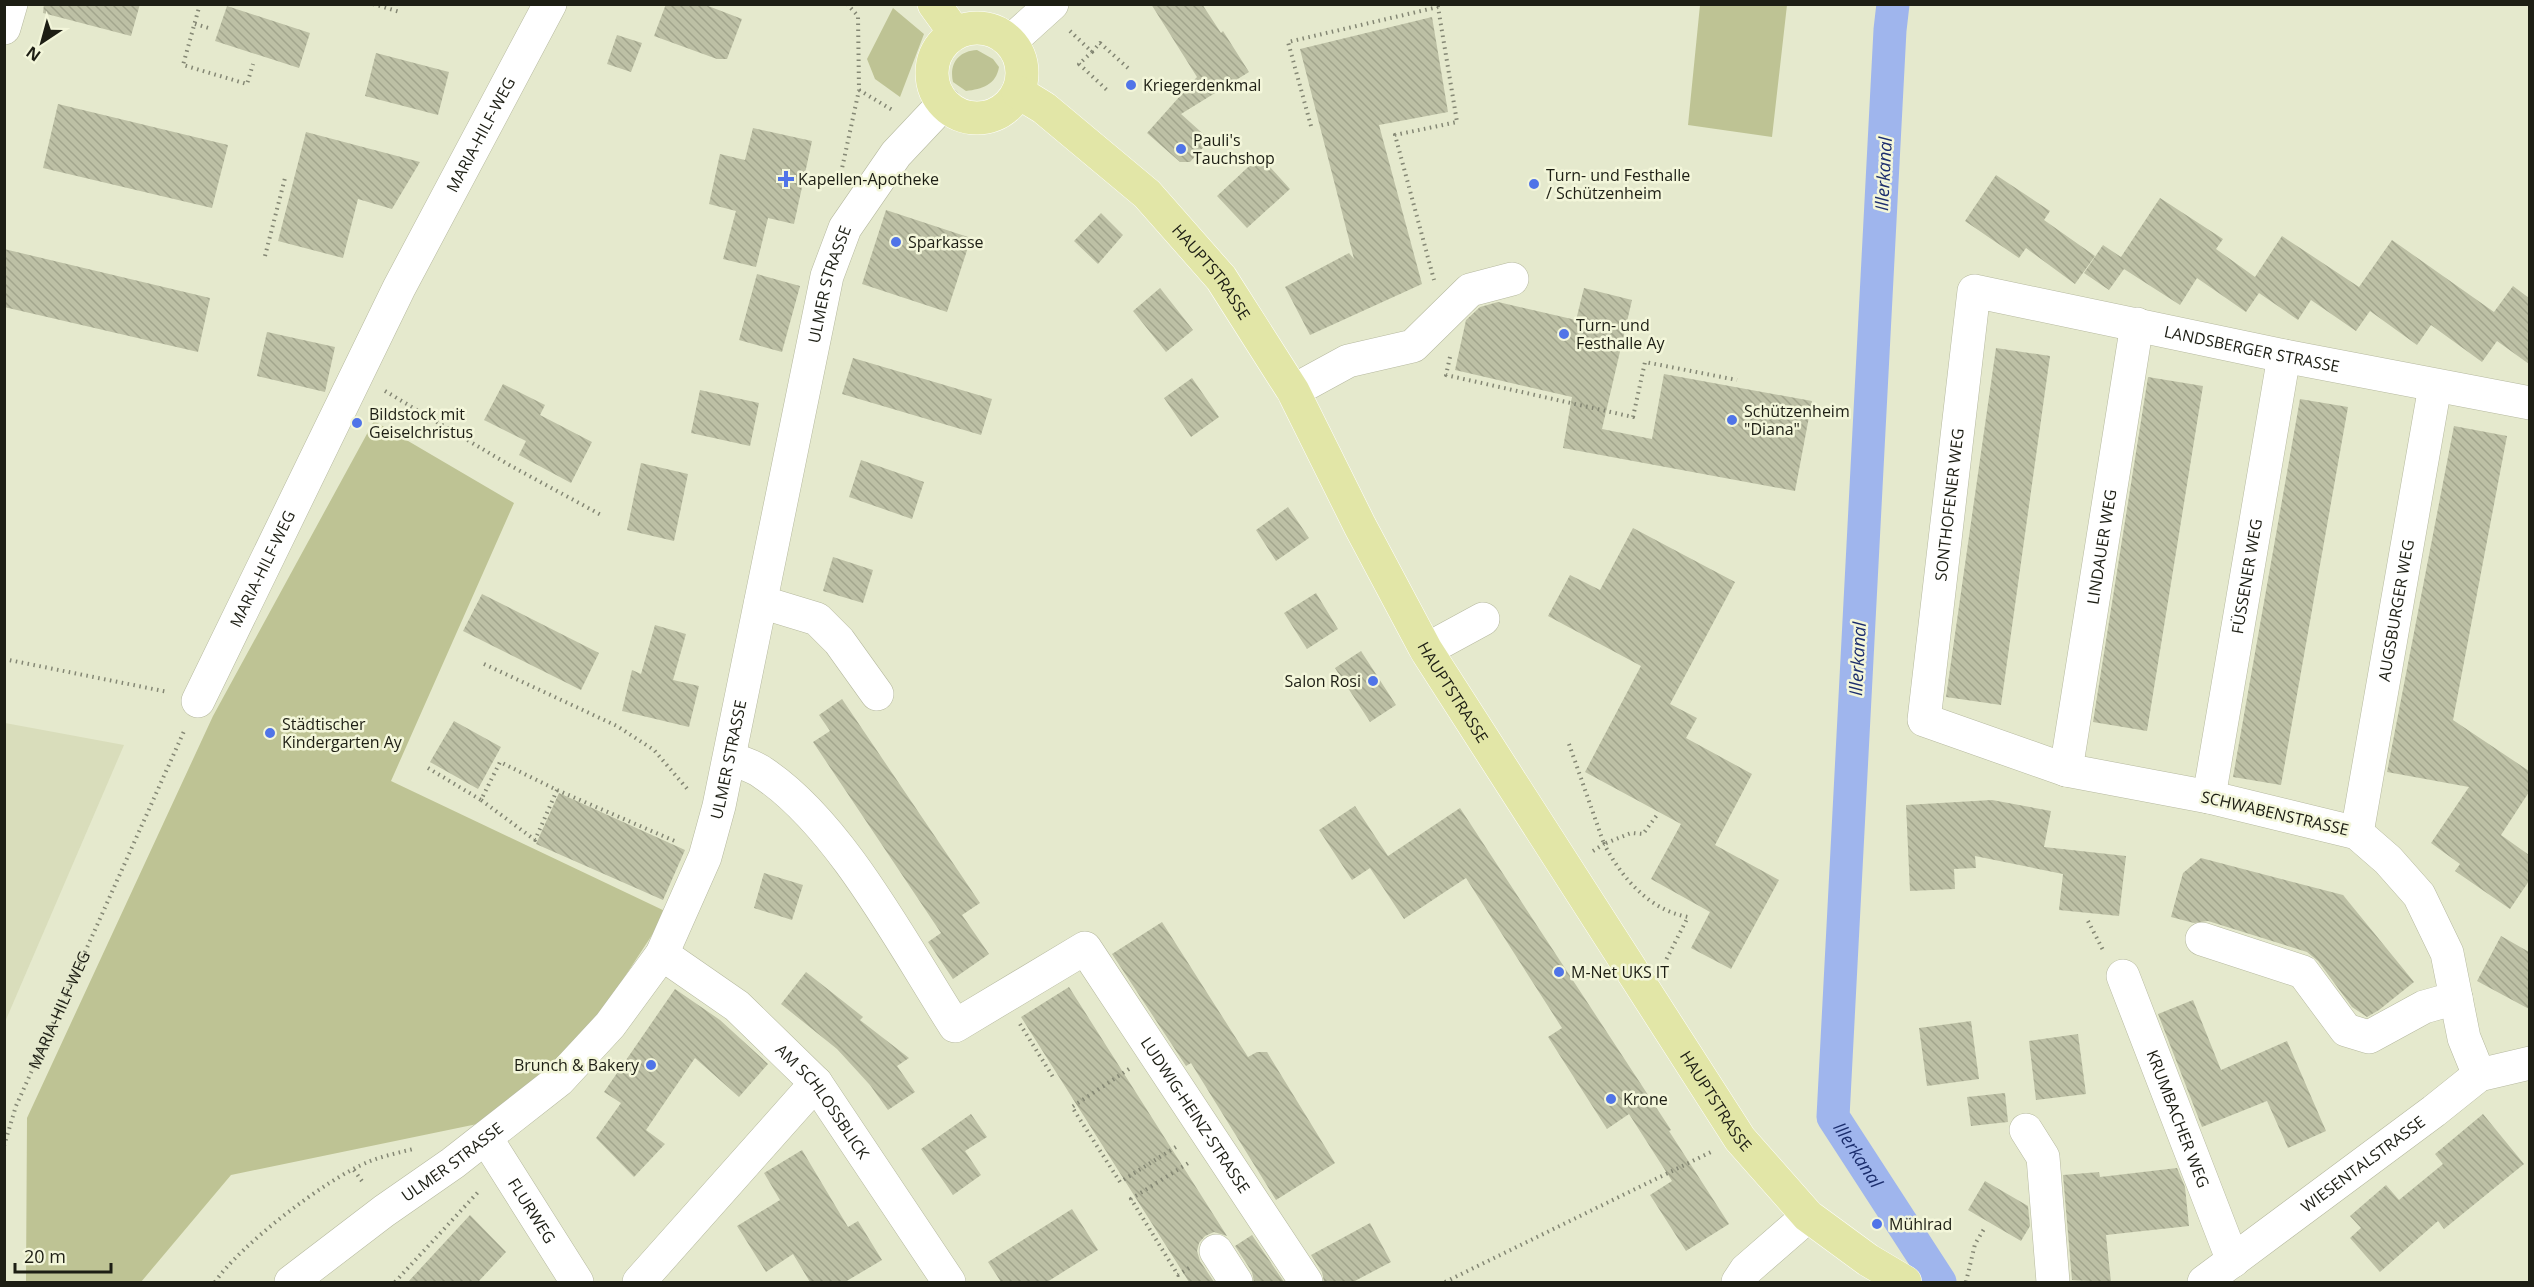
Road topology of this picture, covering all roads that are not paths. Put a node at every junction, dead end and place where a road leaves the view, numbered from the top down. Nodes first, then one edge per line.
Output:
1 (11, 4) edge
2 (550, 4) edge
3 (934, 4) edge
4 (1050, 7) edge
5 (4, 28) edge
6 (955, 33) junction
7 (1010, 42) junction
8 (1018, 93) junction
9 (944, 103) junction
10 (1512, 279) dead end
11 (1974, 291) joint
12 (2137, 324) junction
13 (2284, 356) junction
14 (2435, 386) junction
15 (1293, 391) junction
16 (2529, 403) edge
17 (760, 602) junction
18 (1483, 619) dead end
19 (1426, 650) junction
20 (877, 694) dead end
21 (198, 701) road end
22 (1924, 720) joint
23 (730, 758) junction
24 (2066, 770) junction
25 (2209, 797) junction
26 (2357, 833) junction
27 (2202, 939) dead end
28 (662, 954) junction
29 (2123, 976) dead end
30 (2456, 998) junction
31 (2529, 1063) edge
32 (2479, 1075) junction
33 (816, 1083) junction
34 (2026, 1130) dead end
35 (494, 1151) junction
36 (1808, 1216) junction
37 (1216, 1251) road end
38 (2234, 1262) junction
39 (291, 1282) edge
40 (577, 1282) edge
41 (639, 1282) edge
42 (950, 1282) edge
43 (1236, 1282) edge
44 (1306, 1282) edge
45 (1738, 1282) edge
46 (1905, 1282) edge
47 (2053, 1282) edge
48 (2204, 1282) edge

1 - 5 street
2 - 21 street, MARIA-HILF-WEG
3 - 6 main road
4 - 7 street
6 - 7 main road
6 - 9 main road
7 - 8 main road
8 - 9 main road
8 - 15 main road, HAUPTSTRASSE
9 - 17 street, ULMER STRASSE
10 - 15 street
11 - 12 street, LANDSBERGER STRASSE
11 - 22 street, SONTHOFENER WEG
12 - 13 street, LANDSBERGER STRASSE
12 - 24 street, LINDAUER WEG
13 - 14 street, LANDSBERGER STRASSE
13 - 25 street, FÜSSENER WEG
14 - 16 street, LANDSBERGER STRASSE
14 - 26 street, AUGSBURGER WEG
15 - 19 main road, HAUPTSTRASSE
17 - 20 street
17 - 23 street, ULMER STRASSE
18 - 19 street
19 - 36 main road, HAUPTSTRASSE
22 - 24 street, SCHWABENSTRASSE
23 - 28 street, ULMER STRASSE
23 - 44 street, LUDWIG-HEINZ-STRASSE
24 - 25 street, SCHWABENSTRASSE
25 - 26 street, SCHWABENSTRASSE
26 - 30 street, SCHWABENSTRASSE
27 - 30 street
28 - 33 street, AM SCHLOSSBLICK
28 - 35 street, ULMER STRASSE
29 - 38 street, KRUMBACHER WEG
30 - 32 street, SCHWABENSTRASSE
31 - 32 street, WIESENTALSTRASSE
32 - 38 street, WIESENTALSTRASSE
33 - 41 street
33 - 42 street, AM SCHLOSSBLICK
34 - 47 street
35 - 39 street, ULMER STRASSE
35 - 40 street, FLURWEG
36 - 45 street
36 - 46 main road, HAUPTSTRASSE
37 - 43 street
38 - 48 street, WIESENTALSTRASSE

